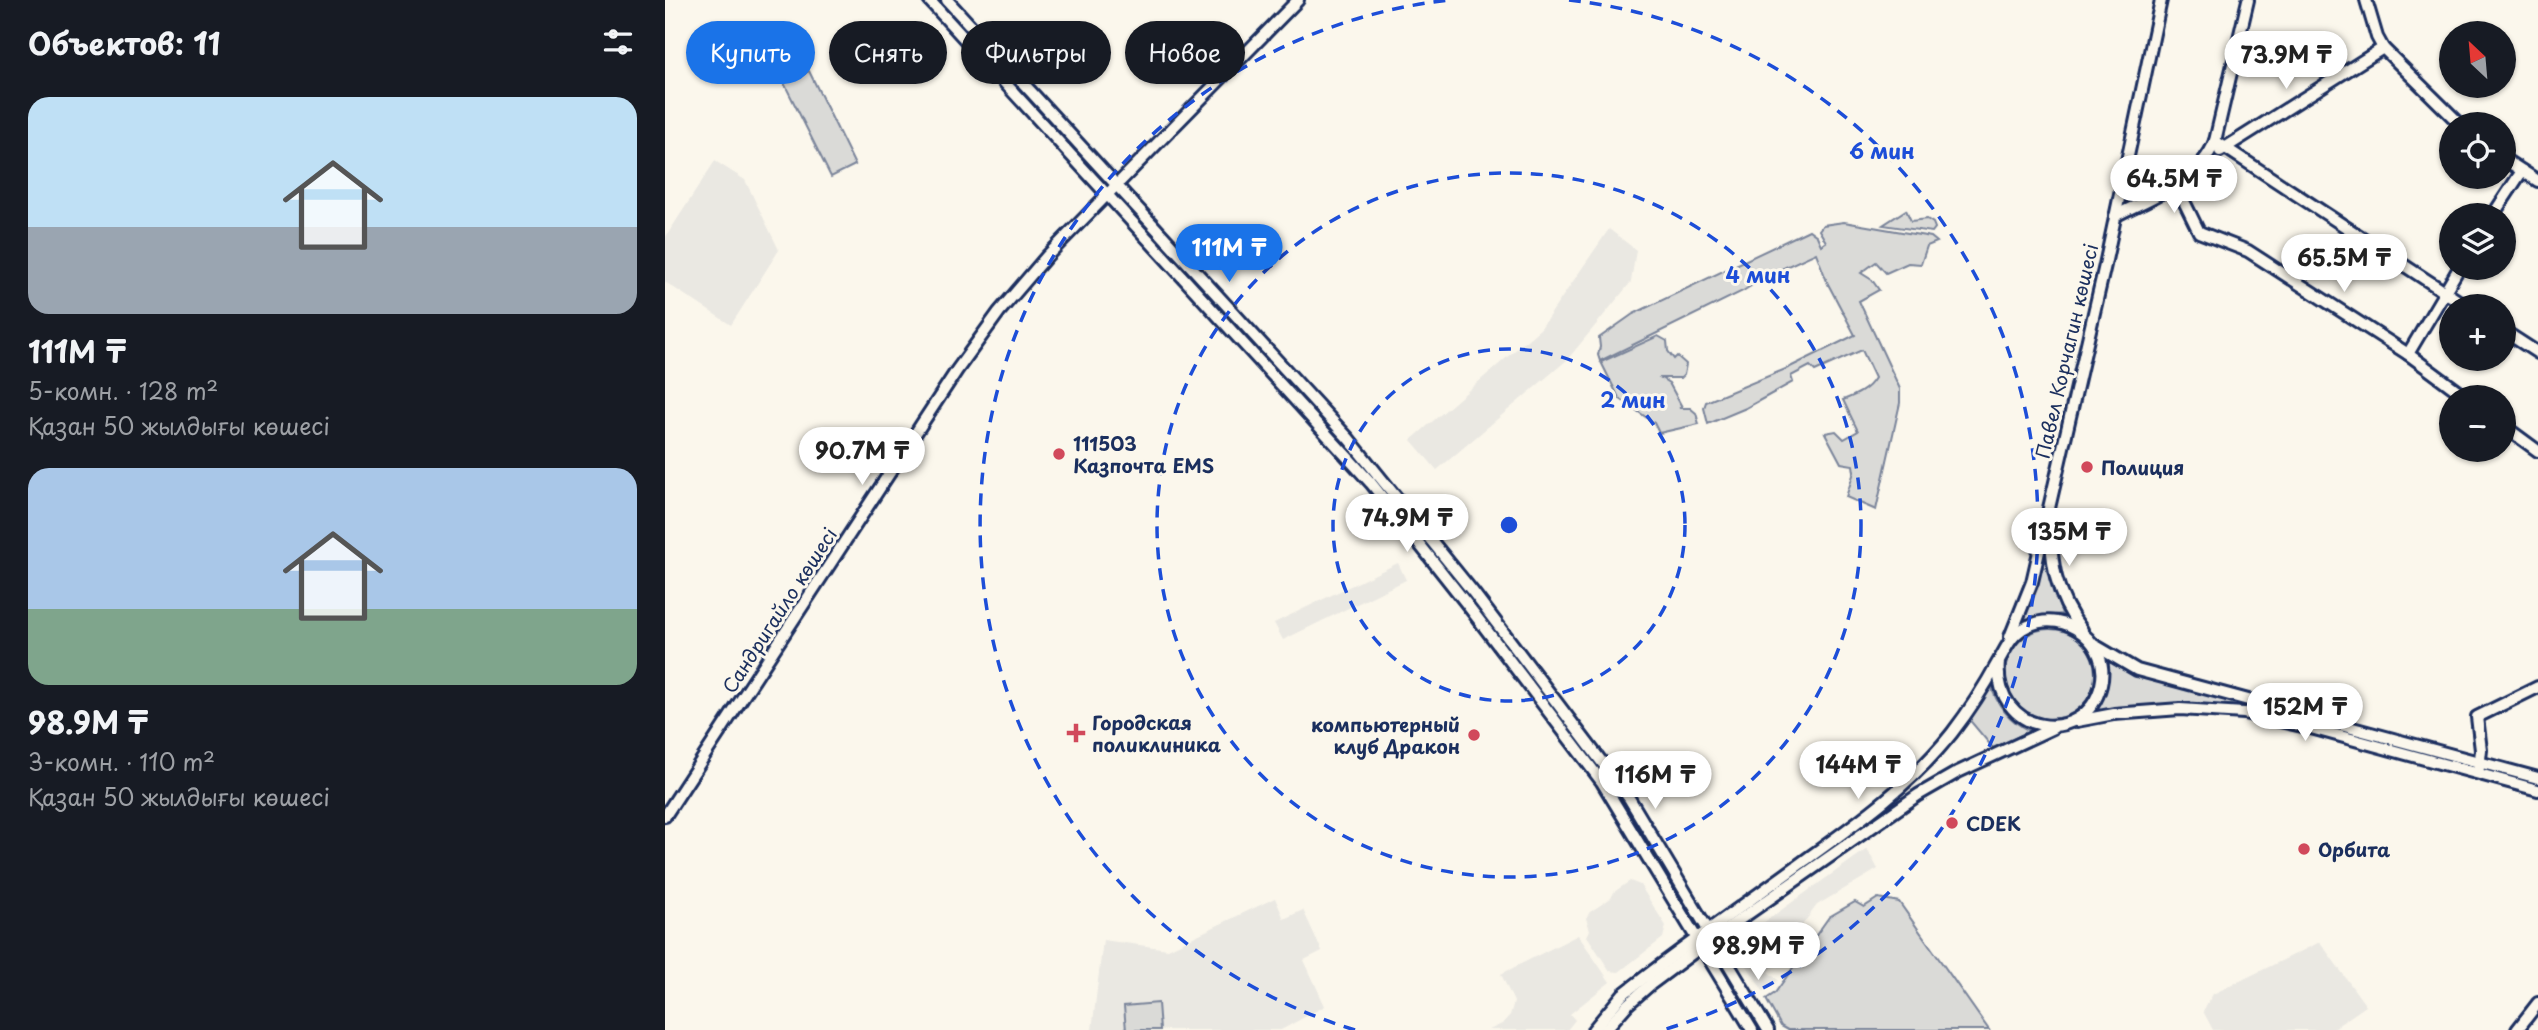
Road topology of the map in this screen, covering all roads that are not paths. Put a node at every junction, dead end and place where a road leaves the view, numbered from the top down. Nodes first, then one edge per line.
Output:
1 (929, 0) edge
2 (947, 0) edge
3 (1298, 0) edge
4 (2161, 0) edge
5 (2248, 0) edge
6 (2366, 0) edge
7 (2383, 48) junction
8 (2448, 112) edge
9 (1042, 113) junction
10 (2220, 144) junction
11 (2516, 167) edge
12 (2522, 171) junction
13 (2538, 181) edge
14 (2176, 185) junction
15 (1116, 187) junction
16 (1107, 196) junction
17 (2501, 203) edge
18 (2115, 216) junction
19 (1160, 233) junction
20 (1150, 241) junction
21 (2452, 280) edge
22 (2444, 292) junction
23 (2447, 294) edge
24 (2516, 339) edge
25 (2538, 353) edge
26 (2408, 354) junction
27 (2450, 385) edge
28 (1318, 405) junction
29 (1308, 413) junction
30 (2516, 434) edge
31 (2538, 450) edge
32 (2049, 504) junction
33 (2085, 635) junction
34 (2007, 644) junction
35 (2094, 644) junction
36 (1999, 661) junction
37 (2538, 687) edge
38 (1568, 714) junction
39 (1557, 723) junction
40 (2063, 724) junction
41 (2479, 768) junction
42 (2538, 778) edge
43 (2538, 790) edge
44 (665, 816) edge
45 (1758, 900) junction
46 (1710, 934) junction
47 (1700, 941) junction
48 (1648, 981) junction
49 (2538, 1003) edge
50 (1593, 1030) edge
51 (1605, 1030) edge
52 (1752, 1030) edge
53 (1769, 1030) edge
54 (2517, 1030) edge

1 - 9 street
2 - 9 street
3 - 15 street
4 - 18 street, Павел Корчагин көшесі
5 - 10 street
6 - 7 street
7 - 8 street
7 - 10 street
9 - 15 street
9 - 16 street
10 - 14 street
10 - 22 street
11 - 12 street
12 - 13 street
12 - 17 street
14 - 18 street
14 - 26 street
15 - 16 street, Сандригайло көшесі
15 - 19 street
16 - 20 street
16 - 44 street, Сандригайло көшесі
18 - 32 street, Павел Корчагин көшесі
19 - 20 street
19 - 28 street
20 - 29 street
21 - 22 street
22 - 23 street
22 - 26 street
24 - 25 street
26 - 27 street
28 - 29 street
28 - 38 street
29 - 39 street
30 - 31 street
32 - 33 street, Павел Корчагин көшесі
32 - 34 street, Павел Корчагин көшесі
33 - 34 street
33 - 35 street
34 - 36 street
35 - 40 street
35 - 41 street
36 - 40 street
36 - 45 street
37 - 41 street
38 - 39 street
38 - 46 street
39 - 47 street
40 - 41 street
40 - 45 street
41 - 42 street
41 - 43 street
45 - 46 street
46 - 47 street
46 - 53 street
47 - 48 street
47 - 52 street
48 - 50 street
48 - 51 street
49 - 54 street

